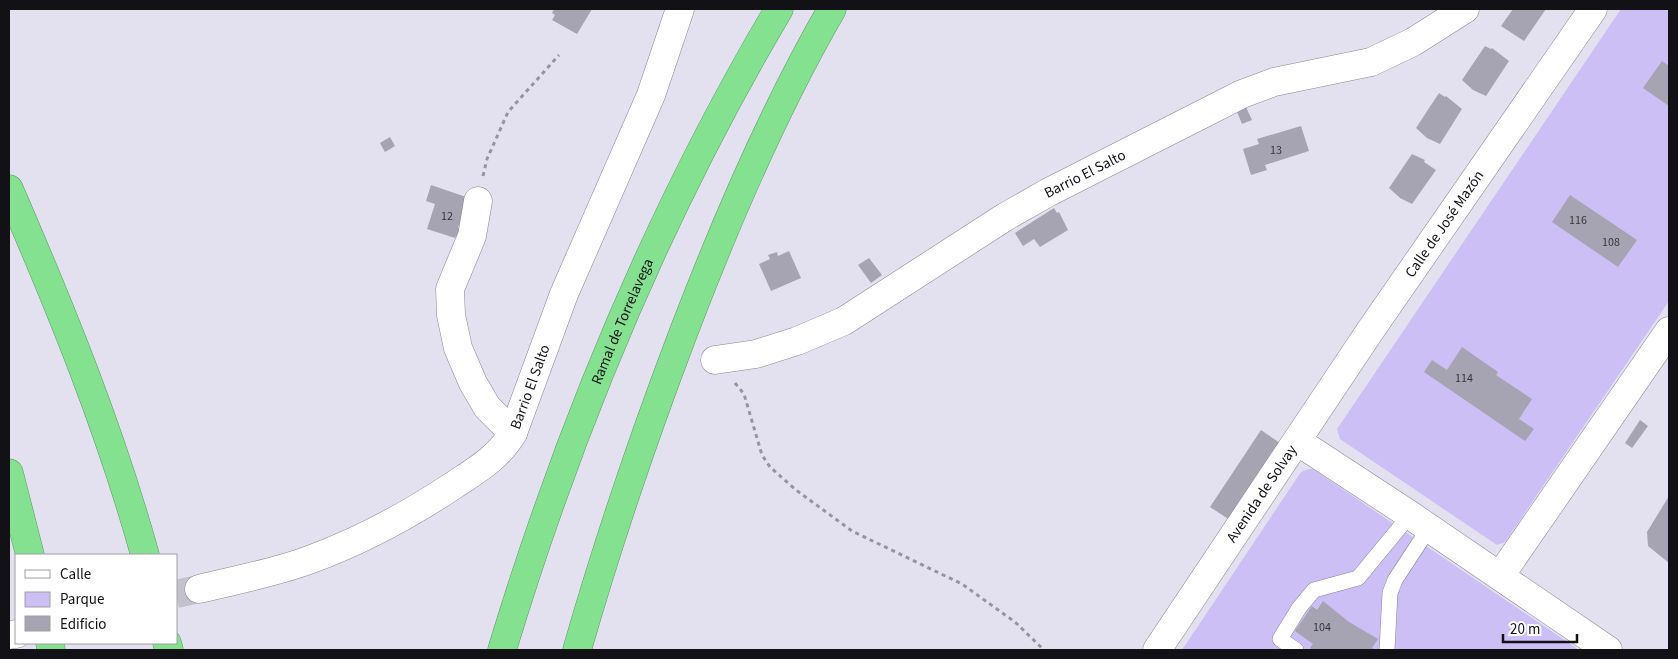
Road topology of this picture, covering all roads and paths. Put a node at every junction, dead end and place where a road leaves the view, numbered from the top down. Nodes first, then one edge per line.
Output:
1 (680, 9) edge
2 (779, 9) edge
3 (832, 9) edge
4 (1465, 9) edge
5 (1593, 9) edge
6 (559, 55) dead end
7 (9, 189) edge
8 (478, 201) joint
9 (1669, 331) edge
10 (715, 360) joint
11 (514, 433) junction
12 (1297, 441) junction
13 (9, 473) edge
14 (1420, 521) junction
15 (30, 554) edge
16 (144, 554) edge
17 (1500, 576) junction
18 (199, 588) tunnel mouth
19 (502, 650) edge
20 (577, 650) edge
21 (1044, 650) edge
22 (1157, 650) edge
23 (1296, 650) edge
24 (1387, 650) edge
25 (1607, 650) edge

1 - 11 street, Barrio El Salto
2 - 19 highway, Ramal de Torrelavega
3 - 20 highway
4 - 10 street, Barrio El Salto
5 - 12 street, Calle de José Mazón
6 - 8 path
7 - 16 highway
8 - 11 street
9 - 17 street
10 - 21 path
11 - 18 street, Barrio El Salto
12 - 14 street, Avenida de Solvay
12 - 22 street, Avenida de Solvay
13 - 15 highway
14 - 17 street, Avenida de Solvay
14 - 23 lane
14 - 24 lane
17 - 25 street, Avenida de Solvay

